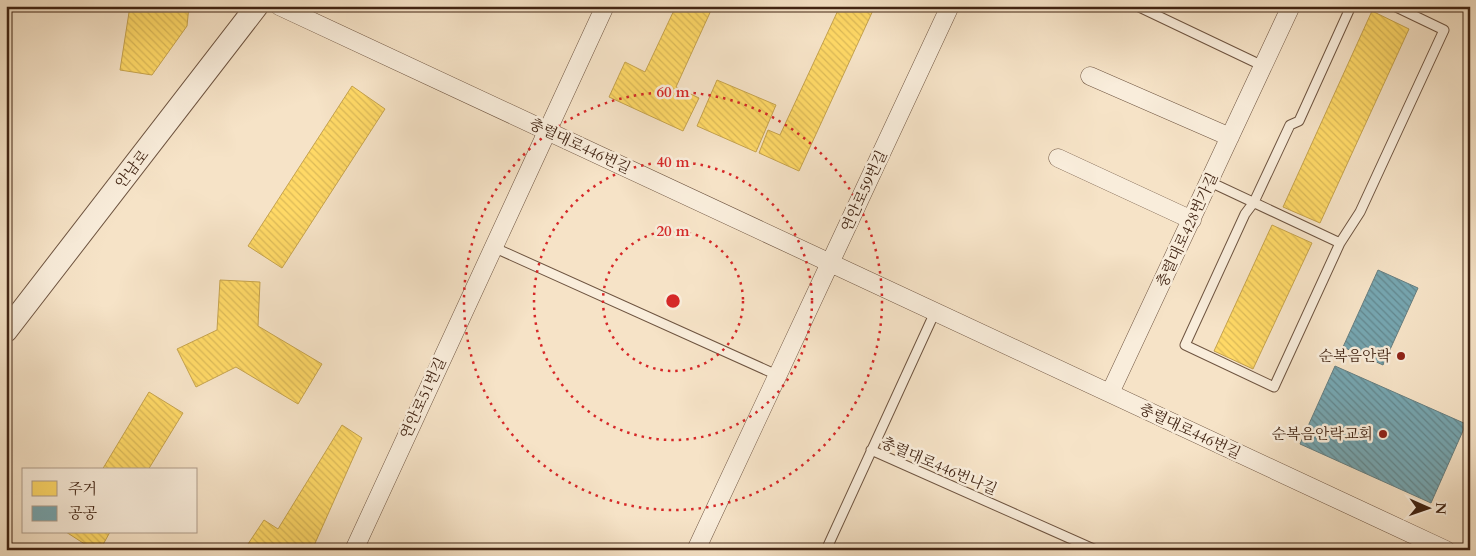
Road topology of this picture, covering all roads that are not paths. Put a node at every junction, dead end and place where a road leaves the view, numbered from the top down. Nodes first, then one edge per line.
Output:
1 (257, 6) edge
2 (279, 6) edge
3 (604, 6) edge
4 (950, 6) edge
5 (1137, 6) edge
6 (1291, 6) edge
7 (1351, 6) edge
8 (1394, 6) edge
9 (1263, 66) junction
10 (1090, 76) dead end
11 (547, 131) junction
12 (1230, 137) junction
13 (1058, 158) dead end
14 (1210, 182) junction
15 (1254, 202) junction
16 (1192, 220) junction
17 (1340, 243) junction
18 (493, 247) junction
19 (830, 263) junction
20 (935, 312) junction
21 (6, 331) edge
22 (778, 375) junction
23 (1110, 394) junction
24 (871, 450) junction
25 (354, 550) edge
26 (696, 550) edge
27 (826, 550) edge
28 (1096, 550) edge
29 (1446, 550) edge

1 - 21 street, 안남로
2 - 11 street, 충렬대로446번길
3 - 11 street, 연안로51번길
4 - 19 street, 연안로59번길
5 - 9 lane
6 - 9 street, 충렬대로428번가길
7 - 15 lane
8 - 17 lane
9 - 12 street, 충렬대로428번가길
10 - 12 street
11 - 18 street, 연안로51번길
11 - 19 street, 충렬대로446번길
12 - 14 street, 충렬대로428번가길
13 - 16 street
14 - 15 lane
14 - 16 street, 충렬대로428번가길
15 - 17 lane
15 - 17 lane
16 - 23 street, 충렬대로428번가길
18 - 22 lane
18 - 25 street, 연안로51번길
19 - 20 street, 충렬대로446번길
19 - 22 street, 연안로59번길
20 - 23 street, 충렬대로446번길
20 - 24 lane
22 - 26 street, 연안로59번길
23 - 29 street, 충렬대로446번길
24 - 27 lane, 충렬대로446번나길
24 - 28 lane, 충렬대로446번나길

